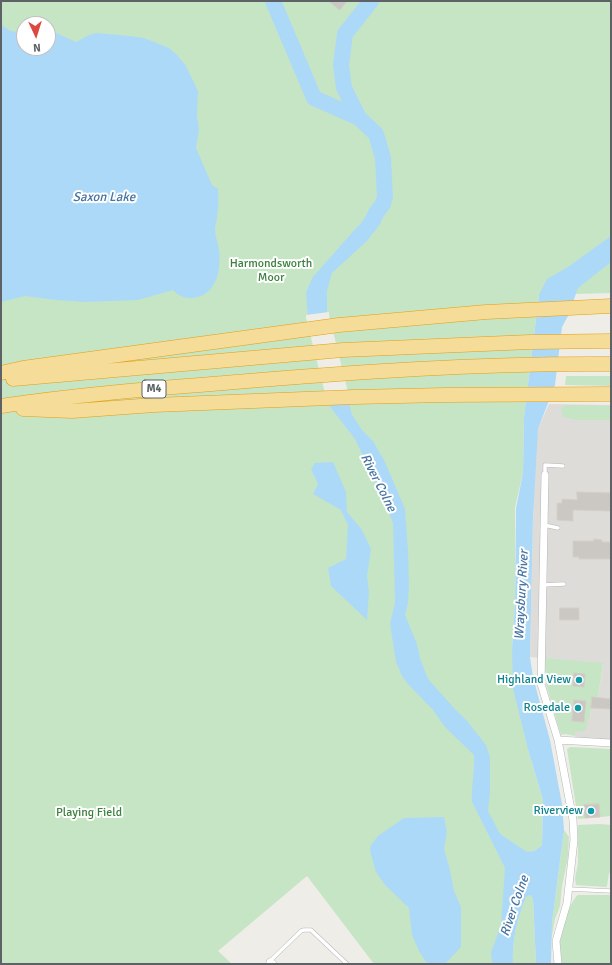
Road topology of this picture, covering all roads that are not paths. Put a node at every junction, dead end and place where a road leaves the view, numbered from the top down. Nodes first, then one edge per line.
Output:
1 (611, 306) edge
2 (611, 341) edge
3 (611, 364) edge
4 (1, 373) edge
5 (1, 380) edge
6 (611, 394) edge
7 (1, 408) edge
8 (563, 466) dead end
9 (545, 475) joint
10 (543, 524) junction
11 (558, 528) dead end
12 (564, 584) dead end
13 (542, 585) junction
14 (558, 740) junction
15 (611, 743) edge
16 (568, 889) junction
17 (611, 891) edge
18 (272, 963) edge
19 (347, 964) edge
20 (558, 964) edge

1 - 4 highway
2 - 5 highway, M4
3 - 7 highway, M4
6 - 7 highway
8 - 9 lane
9 - 10 street
10 - 11 lane
10 - 13 street
12 - 13 lane
13 - 14 street
14 - 15 street
14 - 16 street
16 - 17 lane
16 - 20 street
18 - 19 lane

